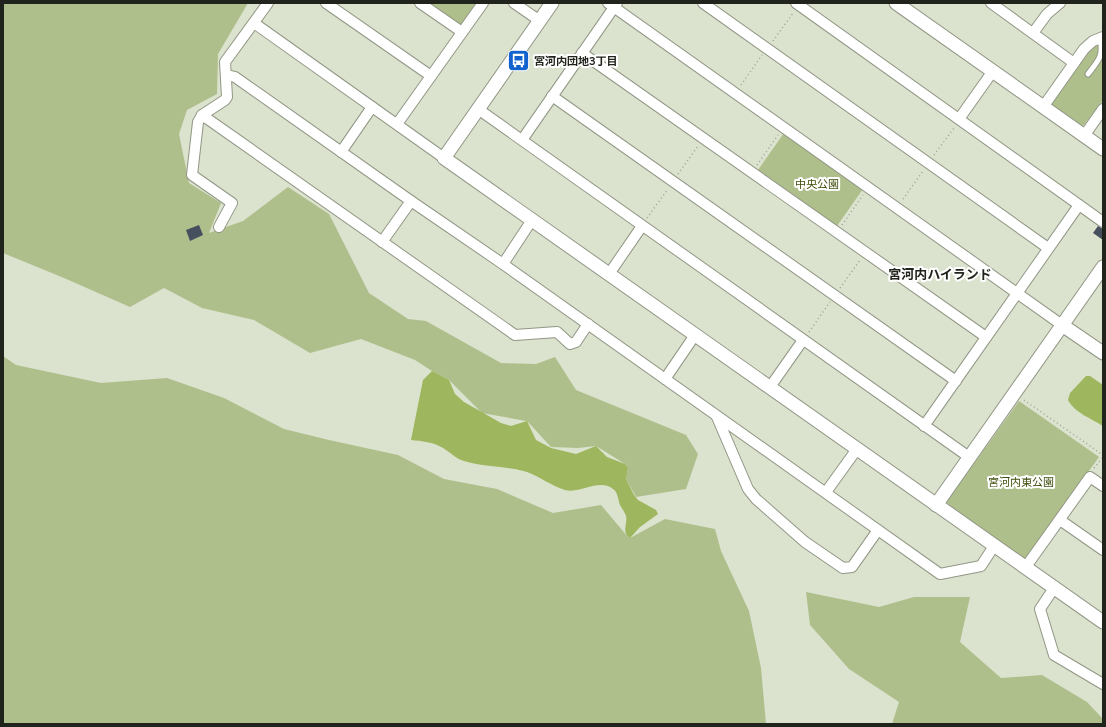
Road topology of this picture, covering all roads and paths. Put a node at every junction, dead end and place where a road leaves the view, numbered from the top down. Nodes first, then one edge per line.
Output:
1 (268, 3) edge
2 (326, 3) edge
3 (420, 3) edge
4 (483, 3) edge
5 (514, 3) edge
6 (552, 3) edge
7 (703, 3) edge
8 (896, 3) edge
9 (991, 3) edge
10 (1060, 3) edge
11 (613, 4) edge
12 (798, 4) edge
13 (540, 21) junction
14 (254, 23) junction
15 (462, 32) junction
16 (1033, 33) junction
17 (1101, 38) edge
18 (770, 45) dead end
19 (582, 53) junction
20 (763, 54) dead end
21 (1074, 63) junction
22 (993, 71) junction
23 (1088, 74) dead end
24 (227, 75) junction
25 (431, 76) junction
26 (735, 93) junction
27 (552, 96) junction
28 (372, 107) junction
29 (1043, 107) junction
30 (478, 109) junction
31 (1103, 109) edge
32 (202, 115) junction
33 (959, 120) junction
34 (397, 124) junction
35 (784, 127) junction
36 (1084, 136) junction
37 (522, 140) junction
38 (1103, 149) edge
39 (341, 152) junction
40 (444, 158) junction
41 (931, 160) dead end
42 (925, 168) dead end
43 (752, 172) junction
44 (868, 187) junction
45 (411, 201) junction
46 (1079, 205) junction
47 (897, 207) junction
48 (532, 220) junction
49 (1103, 222) edge
50 (219, 226) dead end
51 (642, 226) junction
52 (837, 232) junction
53 (382, 242) junction
54 (1048, 248) junction
55 (503, 264) junction
56 (1103, 267) edge
57 (609, 274) junction
58 (1017, 292) junction
59 (588, 324) junction
60 (1062, 325) junction
61 (695, 335) junction
62 (986, 337) junction
63 (803, 340) junction
64 (1103, 353) edge
65 (665, 379) junction
66 (956, 381) junction
67 (770, 387) junction
68 (1014, 393) junction
69 (717, 417) junction
70 (924, 426) junction
71 (857, 449) junction
72 (1103, 456) edge
73 (969, 457) junction
74 (1090, 477) junction
75 (1103, 486) edge
76 (826, 492) junction
77 (936, 505) junction
78 (1060, 520) junction
79 (878, 530) junction
80 (994, 546) junction
81 (1103, 550) edge
82 (1025, 568) junction
83 (1054, 588) junction
84 (1103, 622) edge
85 (1103, 684) edge

1 - 14 street
2 - 25 street
3 - 15 street
4 - 15 street
5 - 13 street
6 - 13 street
7 - 54 street
8 - 22 street
9 - 16 street
10 - 16 street
11 - 19 street
11 - 26 street
12 - 18 path
12 - 33 street
13 - 30 street
14 - 24 street
14 - 28 street
15 - 25 street
16 - 21 street
17 - 21 street
17 - 23 lane
19 - 27 street
19 - 43 street
20 - 26 path
21 - 29 street
22 - 29 street
22 - 33 street
24 - 32 street
24 - 39 street
25 - 34 street
26 - 35 street
27 - 37 street
27 - 66 street
28 - 34 street
28 - 39 street
29 - 36 street
30 - 37 street
30 - 40 street
31 - 36 street
32 - 50 street
32 - 53 street
33 - 41 path
33 - 46 street
34 - 40 street
35 - 43 path
35 - 44 street
36 - 38 street
37 - 51 street
39 - 45 street
40 - 48 street
42 - 47 path
43 - 52 street
44 - 47 street
44 - 52 path
45 - 53 street
45 - 55 street
46 - 49 street
46 - 54 street
47 - 58 street
48 - 55 street
48 - 57 street
51 - 57 street
51 - 63 street
52 - 62 street
53 - 59 street
54 - 58 street
55 - 59 street
56 - 60 street
57 - 61 street
58 - 60 street
58 - 62 street
59 - 65 street
60 - 64 street
60 - 68 street
61 - 65 street
61 - 67 street
62 - 66 street
63 - 67 street
63 - 70 street
65 - 69 street
66 - 70 street
67 - 71 street
68 - 72 path
68 - 73 street
69 - 76 street
69 - 79 street
70 - 73 street
71 - 76 street
71 - 77 street
72 - 74 path
73 - 77 street
74 - 75 street
74 - 78 street
76 - 79 street
77 - 80 street
78 - 81 street
78 - 82 street
79 - 80 street
80 - 82 street
82 - 83 street
83 - 84 street
83 - 85 street

